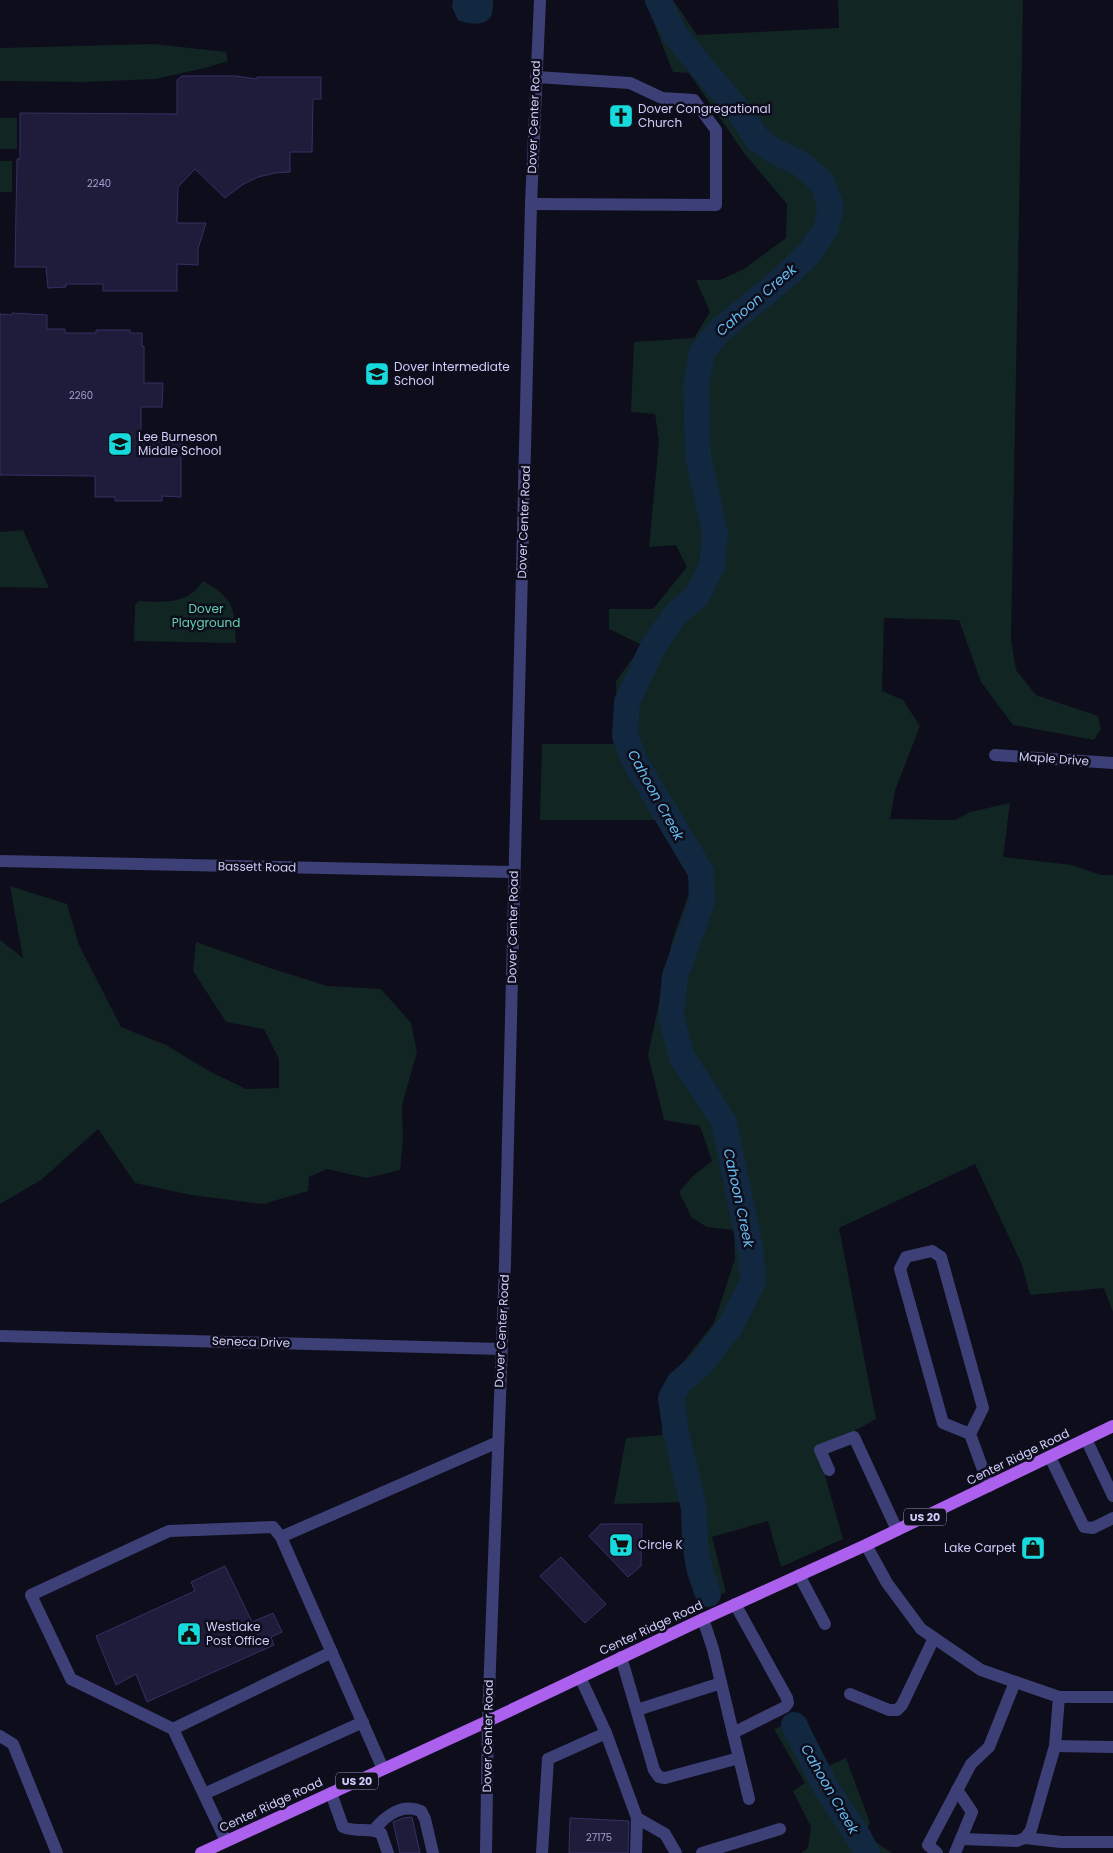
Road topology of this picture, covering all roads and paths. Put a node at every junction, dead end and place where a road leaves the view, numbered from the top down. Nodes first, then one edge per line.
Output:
1 (540, 0) edge
2 (536, 78) junction
3 (531, 204) junction
4 (995, 755) dead end
5 (1113, 763) edge
6 (0, 861) edge
7 (514, 872) junction
8 (0, 1336) edge
9 (501, 1349) junction
10 (1113, 1426) edge
11 (970, 1434) junction
12 (1086, 1439) junction
13 (498, 1442) junction
14 (1050, 1457) junction
15 (829, 1470) dead end
16 (989, 1486) junction
17 (1113, 1496) edge
18 (1113, 1518) edge
19 (897, 1530) junction
20 (281, 1536) junction
21 (866, 1545) junction
22 (799, 1575) junction
23 (735, 1604) junction
24 (703, 1619) junction
25 (825, 1624) dead end
26 (934, 1638) junction
27 (332, 1652) junction
28 (621, 1657) junction
29 (580, 1677) junction
30 (1015, 1682) junction
31 (721, 1683) junction
32 (850, 1694) dead end
33 (1059, 1697) junction
34 (1113, 1697) edge
35 (636, 1710) junction
36 (488, 1721) junction
37 (363, 1722) junction
38 (173, 1729) junction
39 (606, 1733) junction
40 (733, 1733) junction
41 (0, 1736) edge
42 (1055, 1746) junction
43 (1113, 1747) edge
44 (739, 1758) junction
45 (384, 1769) junction
46 (957, 1790) junction
47 (332, 1792) junction
48 (204, 1794) junction
49 (749, 1799) dead end
50 (637, 1818) junction
51 (374, 1830) junction
52 (780, 1830) dead end
53 (1025, 1838) junction
54 (962, 1839) junction
55 (226, 1841) junction
56 (1113, 1842) edge
57 (57, 1853) edge
58 (201, 1853) edge
59 (388, 1853) edge
60 (433, 1853) edge
61 (486, 1853) edge
62 (542, 1853) edge
63 (636, 1853) edge
64 (676, 1853) edge
65 (702, 1853) edge
66 (937, 1853) edge
67 (955, 1853) edge

1 - 2 street, Dover Center Road
2 - 3 street, Dover Center Road
2 - 3 street
3 - 7 street, Dover Center Road
4 - 5 street, Maple Drive
6 - 7 street, Bassett Road
7 - 9 street, Dover Center Road
8 - 9 street, Seneca Drive
9 - 13 street, Dover Center Road
10 - 12 main road, Center Ridge Road / US 20
11 - 11 street
11 - 16 street
12 - 14 main road, Center Ridge Road / US 20
12 - 17 street
13 - 20 street
13 - 36 street, Dover Center Road
14 - 16 main road, Center Ridge Road / US 20
14 - 18 street
15 - 19 street
16 - 19 main road, Center Ridge Road / US 20
19 - 21 main road, Center Ridge Road / US 20
20 - 27 street
20 - 38 street
21 - 22 main road, Center Ridge Road / US 20
21 - 26 street
22 - 23 main road, Center Ridge Road / US 20
22 - 25 street
23 - 24 main road, Center Ridge Road / US 20
23 - 40 street
24 - 28 main road, Center Ridge Road / US 20
24 - 31 street
26 - 30 street
26 - 32 street
27 - 37 street
27 - 38 street
28 - 29 main road, Center Ridge Road / US 20
28 - 35 street
29 - 36 main road, Center Ridge Road / US 20
29 - 39 street
30 - 33 street
30 - 46 street
31 - 35 street
31 - 40 street
33 - 34 street
33 - 42 street
35 - 44 street
36 - 45 main road, Center Ridge Road / US 20
36 - 61 street, Dover Center Road
37 - 45 street
37 - 48 street
38 - 48 street
39 - 50 street
39 - 62 street
40 - 44 street
41 - 57 street
42 - 43 street
42 - 53 street
44 - 49 street
45 - 47 main road, Center Ridge Road / US 20
46 - 54 street
46 - 66 street
47 - 51 street
47 - 55 main road, Center Ridge Road / US 20
48 - 55 street
50 - 63 street
50 - 64 street
51 - 59 street
51 - 60 street
52 - 65 street
53 - 54 street
53 - 56 street
54 - 67 street
55 - 58 main road, Center Ridge Road / US 20

